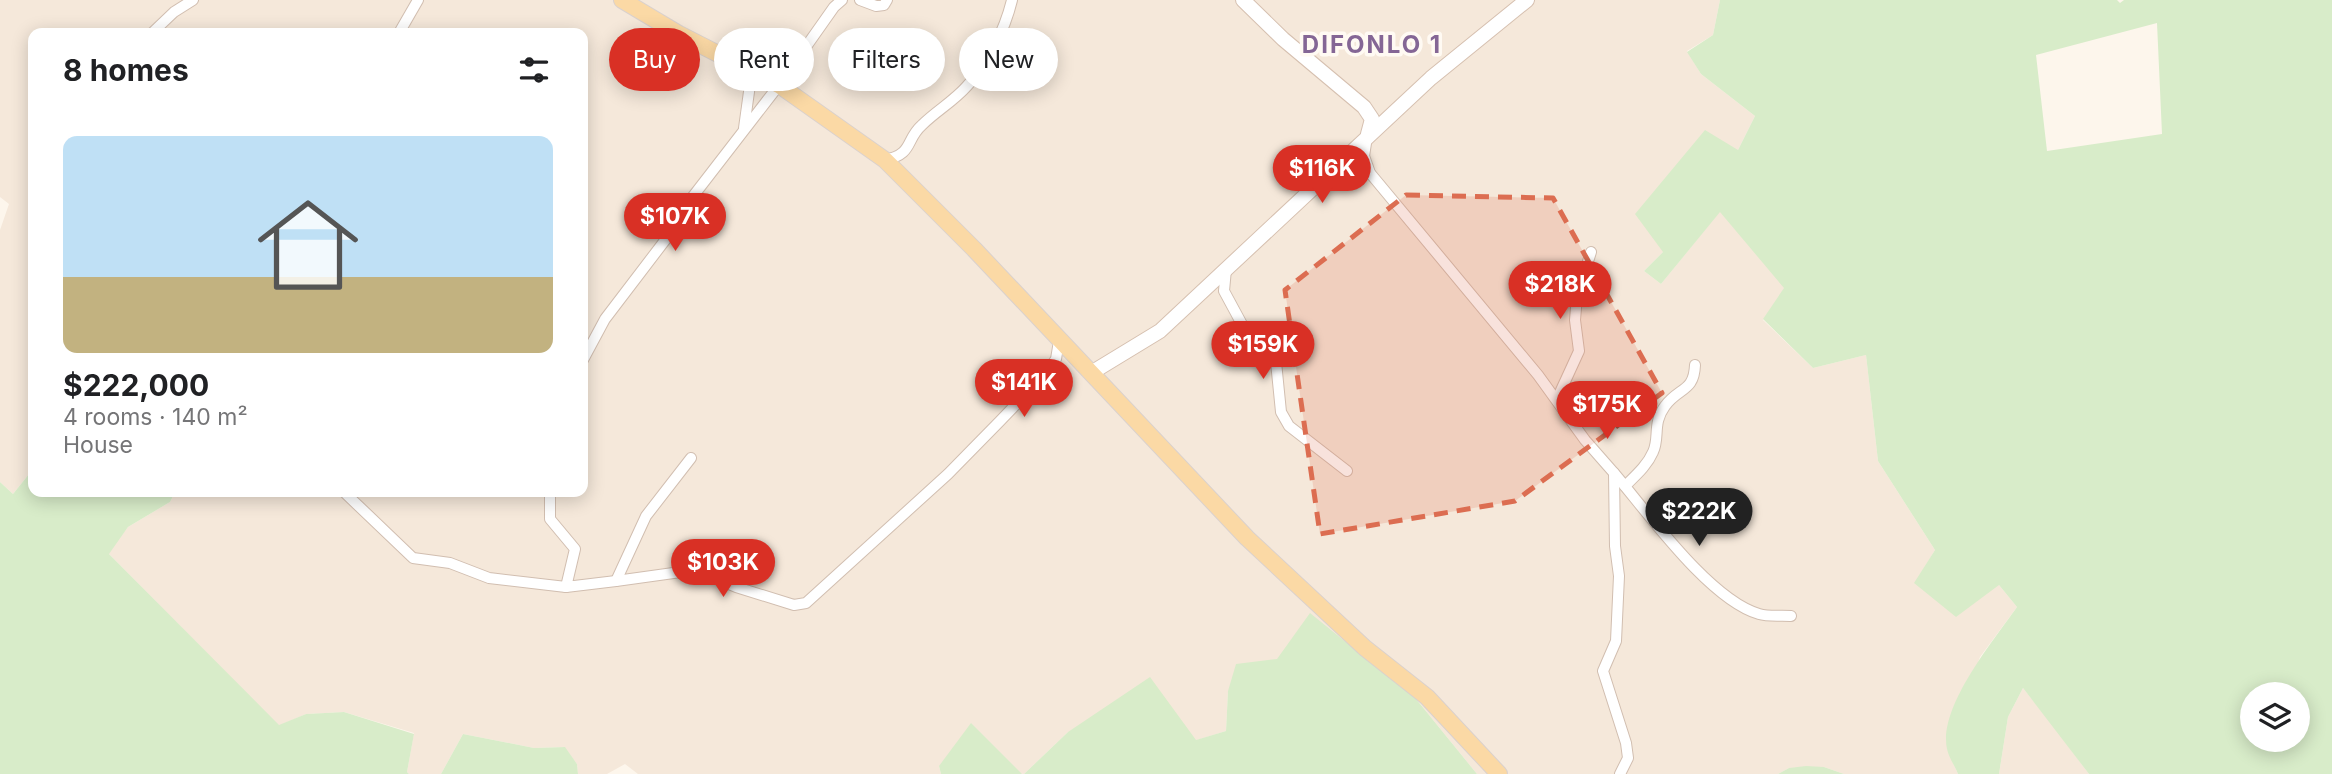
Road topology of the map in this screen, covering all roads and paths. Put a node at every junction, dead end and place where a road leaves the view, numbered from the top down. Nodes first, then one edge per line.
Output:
1 (193, 0) edge
2 (418, 0) edge
3 (622, 0) edge
4 (842, 0) edge
5 (860, 0) edge
6 (887, 0) edge
7 (1012, 0) edge
8 (1243, 0) edge
9 (1527, 0) edge
10 (157, 28) edge
11 (402, 28) edge
12 (814, 35) edge
13 (714, 52) edge
14 (749, 91) edge
15 (774, 91) edge
16 (787, 91) edge
17 (744, 131) junction
18 (1367, 135) junction
19 (885, 160) junction
20 (1337, 168) junction
21 (1370, 173) junction
22 (1591, 252) dead end
23 (1226, 269) junction
24 (1059, 341) junction
25 (588, 351) edge
26 (1695, 365) dead end
27 (1091, 373) junction
28 (1557, 399) junction
29 (691, 458) dead end
30 (1347, 471) dead end
31 (1614, 473) junction
32 (1625, 486) junction
33 (349, 497) edge
34 (550, 497) edge
35 (616, 581) junction
36 (566, 587) junction
37 (1791, 616) dead end
38 (1499, 774) edge
39 (1620, 774) edge

1 - 10 street
2 - 11 street
3 - 13 main road
4 - 12 street
5 - 6 street
7 - 19 street
8 - 18 street
9 - 18 street
14 - 17 street
15 - 17 street
16 - 19 main road
17 - 25 street
18 - 20 street
18 - 21 street
19 - 24 main road
20 - 21 street
20 - 23 street
21 - 28 street
22 - 28 street
23 - 27 street
23 - 30 street
24 - 27 main road
24 - 35 street
26 - 32 street
27 - 38 main road
28 - 31 street
29 - 35 street
31 - 32 street
31 - 39 street
32 - 37 street
33 - 36 street
34 - 36 street
35 - 36 street

